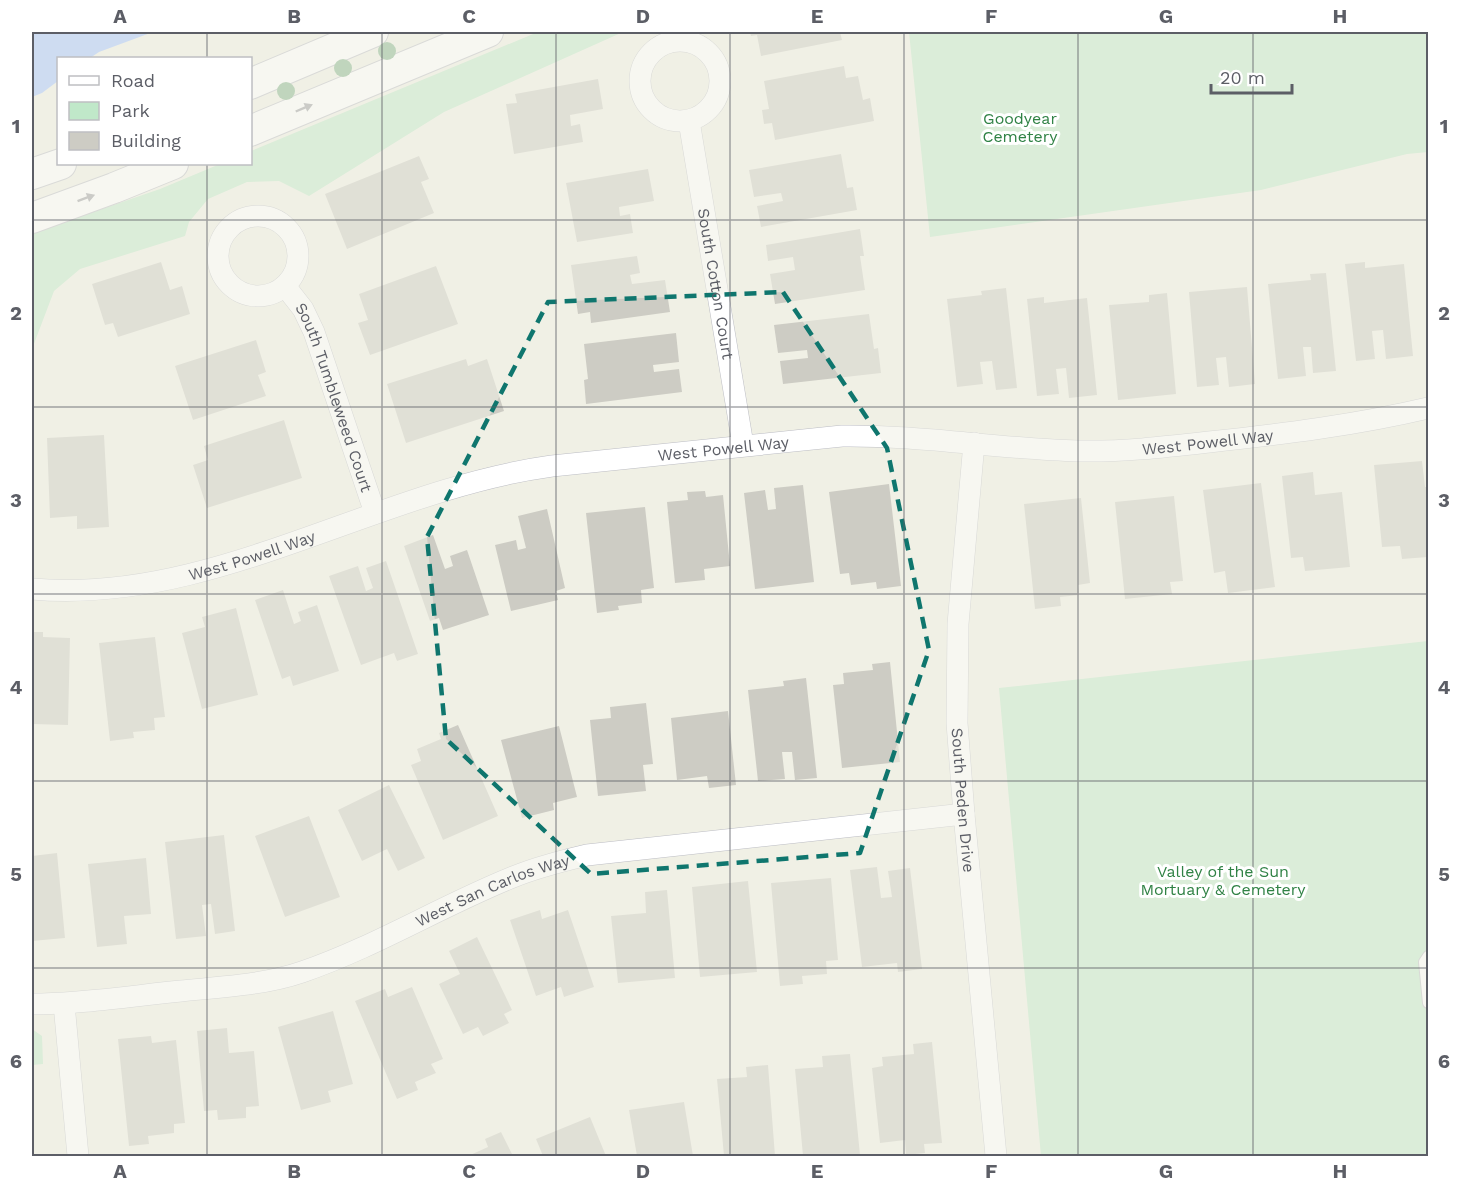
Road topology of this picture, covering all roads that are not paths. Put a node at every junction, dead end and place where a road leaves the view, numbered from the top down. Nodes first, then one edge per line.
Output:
1 (374, 32) edge
2 (488, 32) edge
3 (252, 83) edge
4 (689, 121) dead end
5 (252, 130) edge
6 (58, 165) edge
7 (171, 165) edge
8 (32, 174) edge
9 (32, 218) edge
10 (285, 286) dead end
11 (1428, 408) edge
12 (974, 443) junction
13 (743, 445) junction
14 (375, 513) junction
15 (32, 589) edge
16 (964, 814) junction
17 (1428, 956) edge
18 (1428, 1003) edge
19 (32, 1004) edge
20 (63, 1004) junction
21 (78, 1156) edge
22 (996, 1156) edge

1 - 3 street
5 -> 2 street
4 - 13 street, South Cotton Court
6 - 8 street
9 -> 7 street
10 - 14 street, South Tumbleweed Court
11 - 12 street, West Powell Way
12 - 13 street, West Powell Way
12 - 16 street, South Peden Drive
13 - 14 street, West Powell Way
14 - 15 street, West Powell Way
16 - 20 street, West San Carlos Way
16 - 22 street, South Peden Drive
17 - 18 lane
19 - 20 street, West San Carlos Way
20 - 21 street

